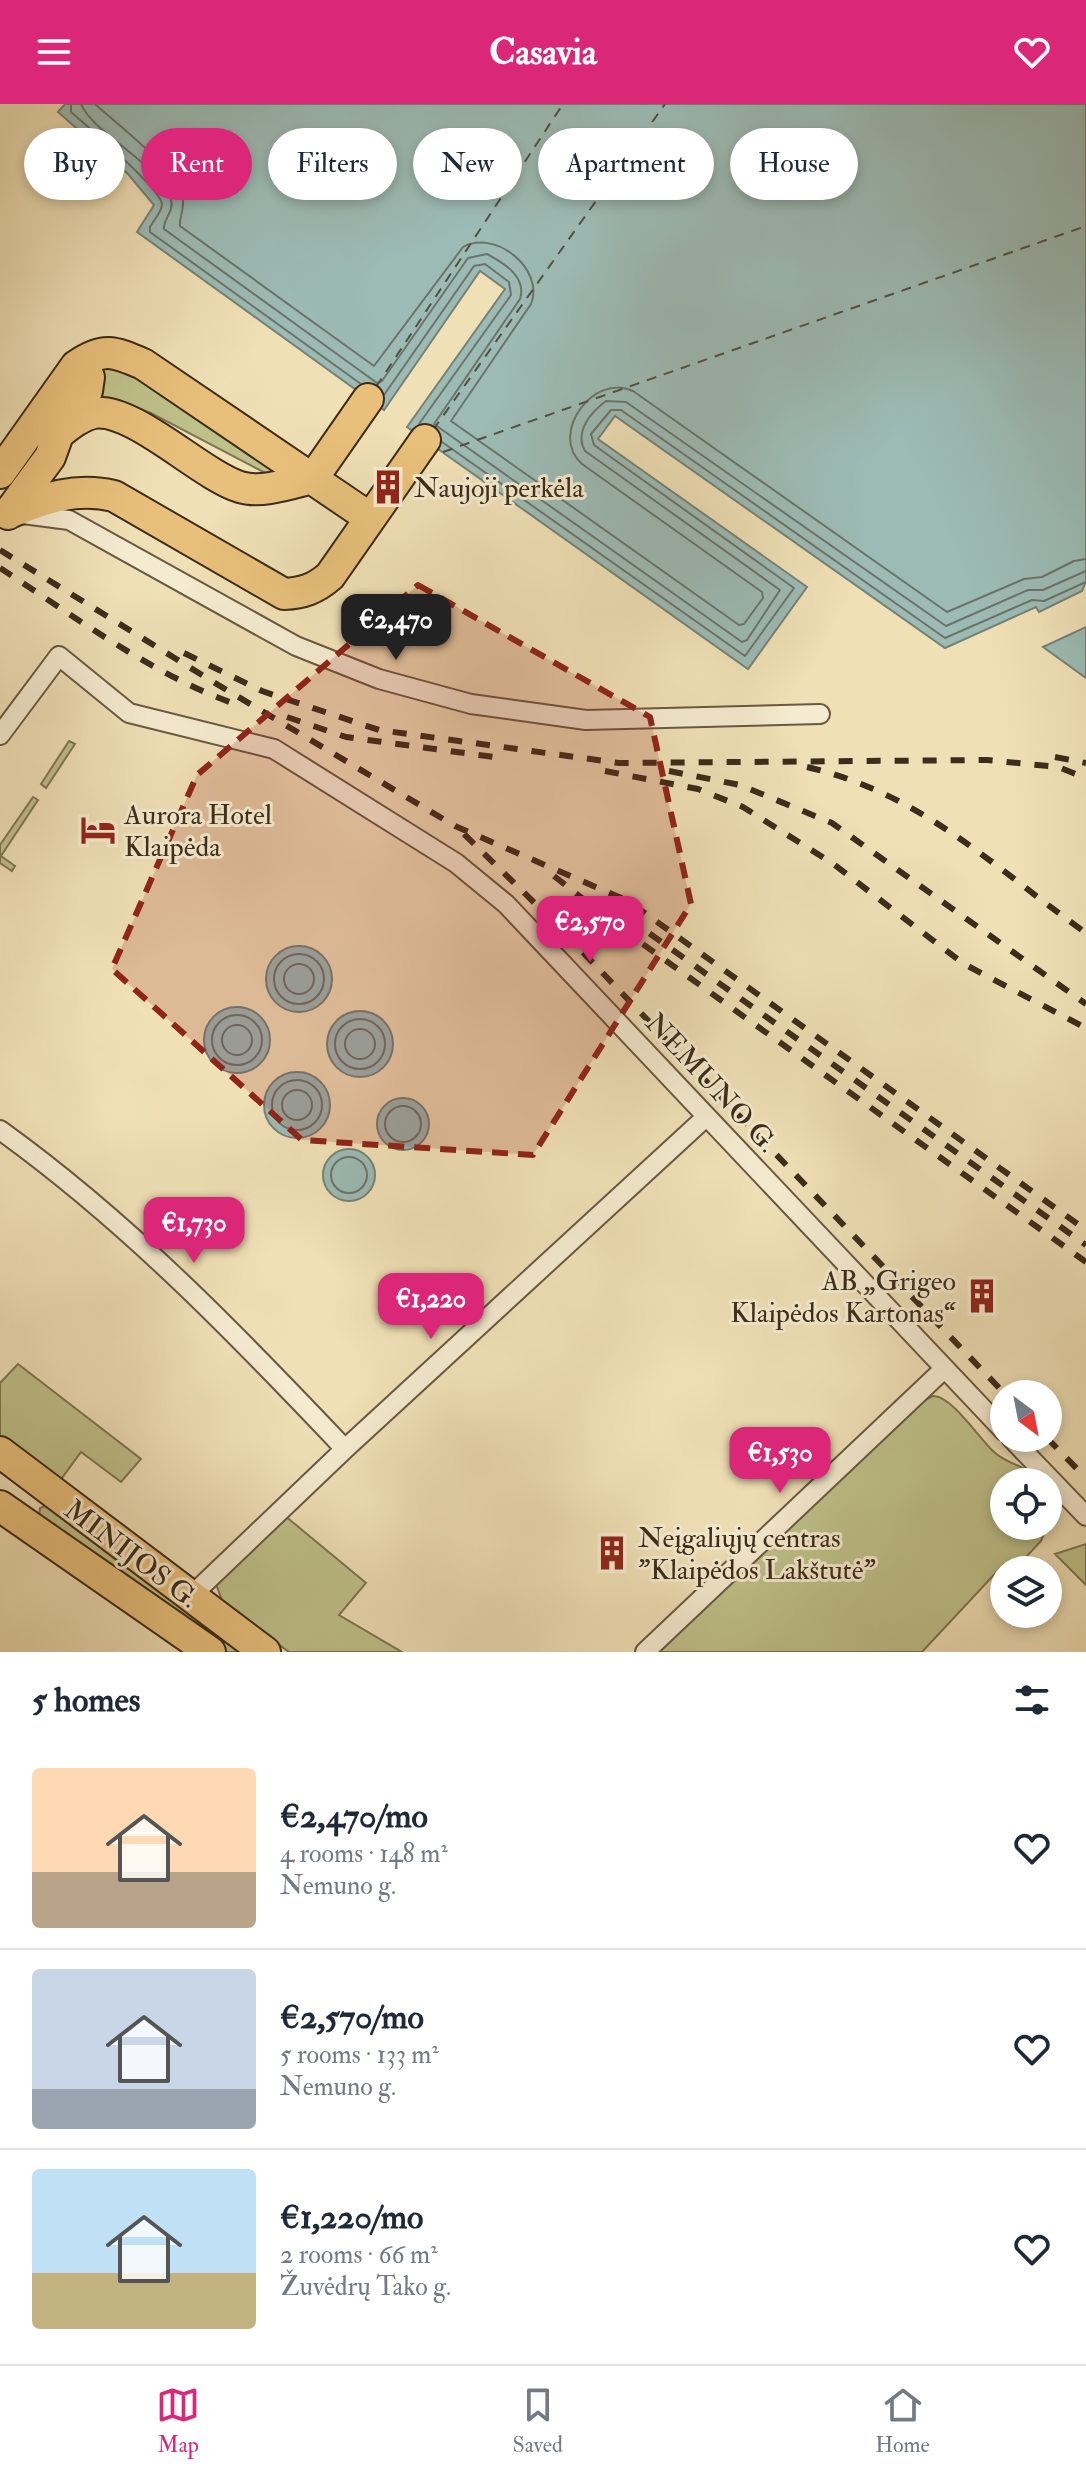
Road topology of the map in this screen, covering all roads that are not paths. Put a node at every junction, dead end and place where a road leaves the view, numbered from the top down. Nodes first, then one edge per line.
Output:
1 (82, 362) junction
2 (368, 399) dead end
3 (57, 435) junction
4 (425, 440) dead end
5 (0, 473) edge
6 (313, 478) junction
7 (370, 518) junction
8 (5, 520) edge
9 (820, 714) dead end
10 (0, 735) edge
11 (706, 1117) junction
12 (0, 1130) edge
13 (944, 1369) junction
14 (990, 1417) edge
15 (345, 1449) junction
16 (0, 1452) edge
17 (1024, 1452) edge
18 (35, 1479) junction
19 (3, 1515) edge
20 (1086, 1516) edge
21 (190, 1597) junction
22 (210, 1652) edge
23 (265, 1652) edge
24 (645, 1652) edge

1 - 3 main road
1 - 5 main road
1 - 6 main road
2 - 6 main road
3 - 6 main road
3 - 8 main road
4 - 7 main road
6 - 7 main road
7 - 8 main road
8 - 9 street
10 - 11 street, NEMUNO G.
11 - 13 street, NEMUNO G.
11 - 15 street
12 - 15 street
13 - 14 street, NEMUNO G.
13 - 24 street
15 - 21 street
16 - 18 main road, MINIJOS G.
17 - 20 street
18 - 19 main road
18 - 21 main road, MINIJOS G.
19 - 22 main road, MINIJOS G.
21 - 23 main road, MINIJOS G.

